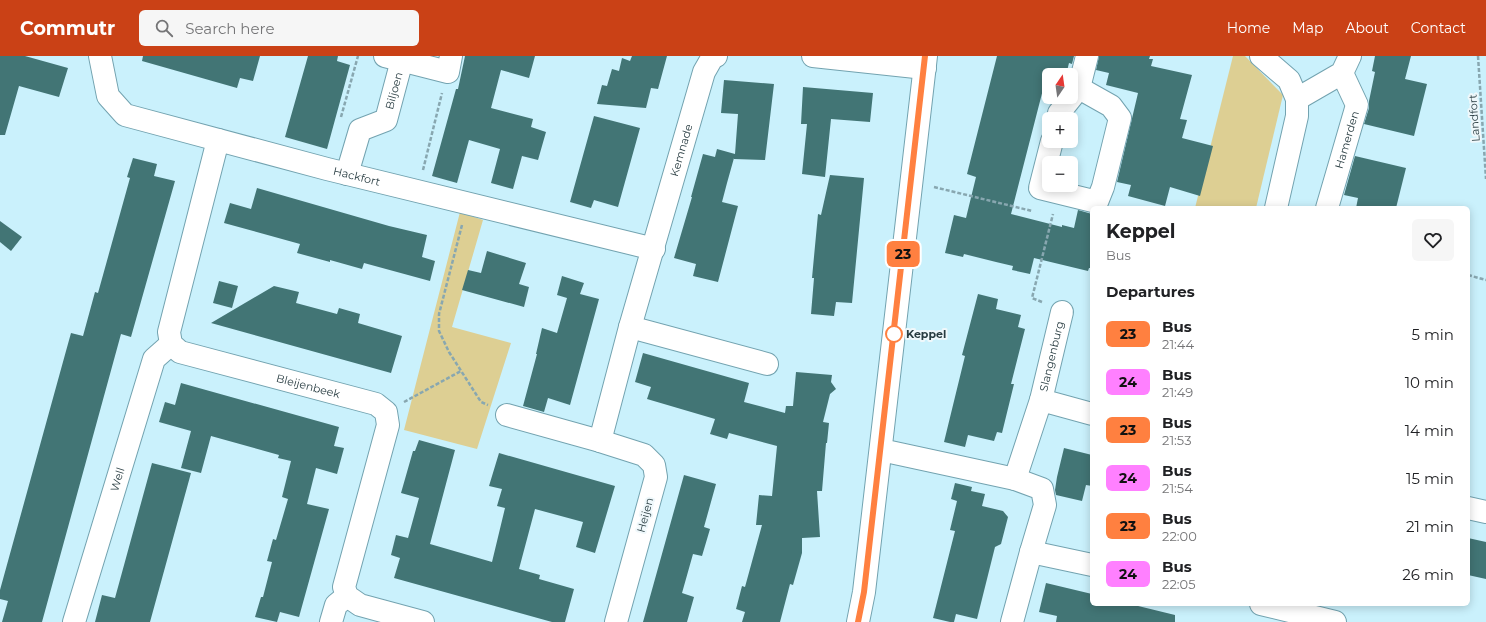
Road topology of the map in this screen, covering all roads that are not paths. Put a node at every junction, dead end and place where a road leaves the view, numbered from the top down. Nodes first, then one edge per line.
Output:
1 (100, 56) edge
2 (716, 56) edge
3 (813, 56) edge
4 (1087, 56) edge
5 (1262, 56) edge
6 (393, 58) edge
7 (925, 62) edge
8 (450, 64) edge
9 (1346, 65) edge
10 (1079, 88) junction
11 (1297, 99) junction
12 (1060, 112) edge
13 (218, 140) junction
14 (1050, 148) edge
15 (347, 174) junction
16 (1276, 206) edge
17 (1329, 206) edge
18 (654, 249) junction
19 (1062, 312) road end
20 (630, 327) junction
21 (171, 344) junction
22 (767, 364) dead end
23 (1041, 400) junction
24 (1090, 413) edge
25 (507, 415) road end
26 (600, 441) junction
27 (881, 450) junction
28 (1015, 479) junction
29 (1470, 508) edge
30 (1486, 512) edge
31 (1031, 552) junction
32 (1090, 565) edge
33 (347, 596) junction
34 (1273, 606) edge
35 (1323, 614) edge
36 (74, 622) edge
37 (331, 622) edge
38 (422, 622) edge
39 (616, 622) edge
40 (858, 622) edge
41 (1012, 622) edge

1 - 13 street, Hackfort
2 - 18 street, Kemnade
3 - 7 street
4 - 10 street
5 - 11 street
6 - 8 street, Biljoen
6 - 15 street, Biljoen
7 - 27 street
9 - 11 street, Hamerden
9 - 17 street, Hamerden
10 - 12 street
10 - 14 street
11 - 16 street
13 - 15 street, Hackfort
13 - 21 street
15 - 18 street, Hackfort
18 - 20 street
19 - 23 street, Slangenburg
20 - 22 street
20 - 26 street
21 - 33 street, Bleijenbeek
21 - 36 street, Well
23 - 24 street, Slangenburg
23 - 28 street, Slangenburg
25 - 26 street, Heijen
26 - 39 street, Heijen
27 - 28 street
27 - 40 street
28 - 31 street
29 - 30 street
31 - 32 street
31 - 41 street
33 - 37 street
33 - 38 street
34 - 35 street

